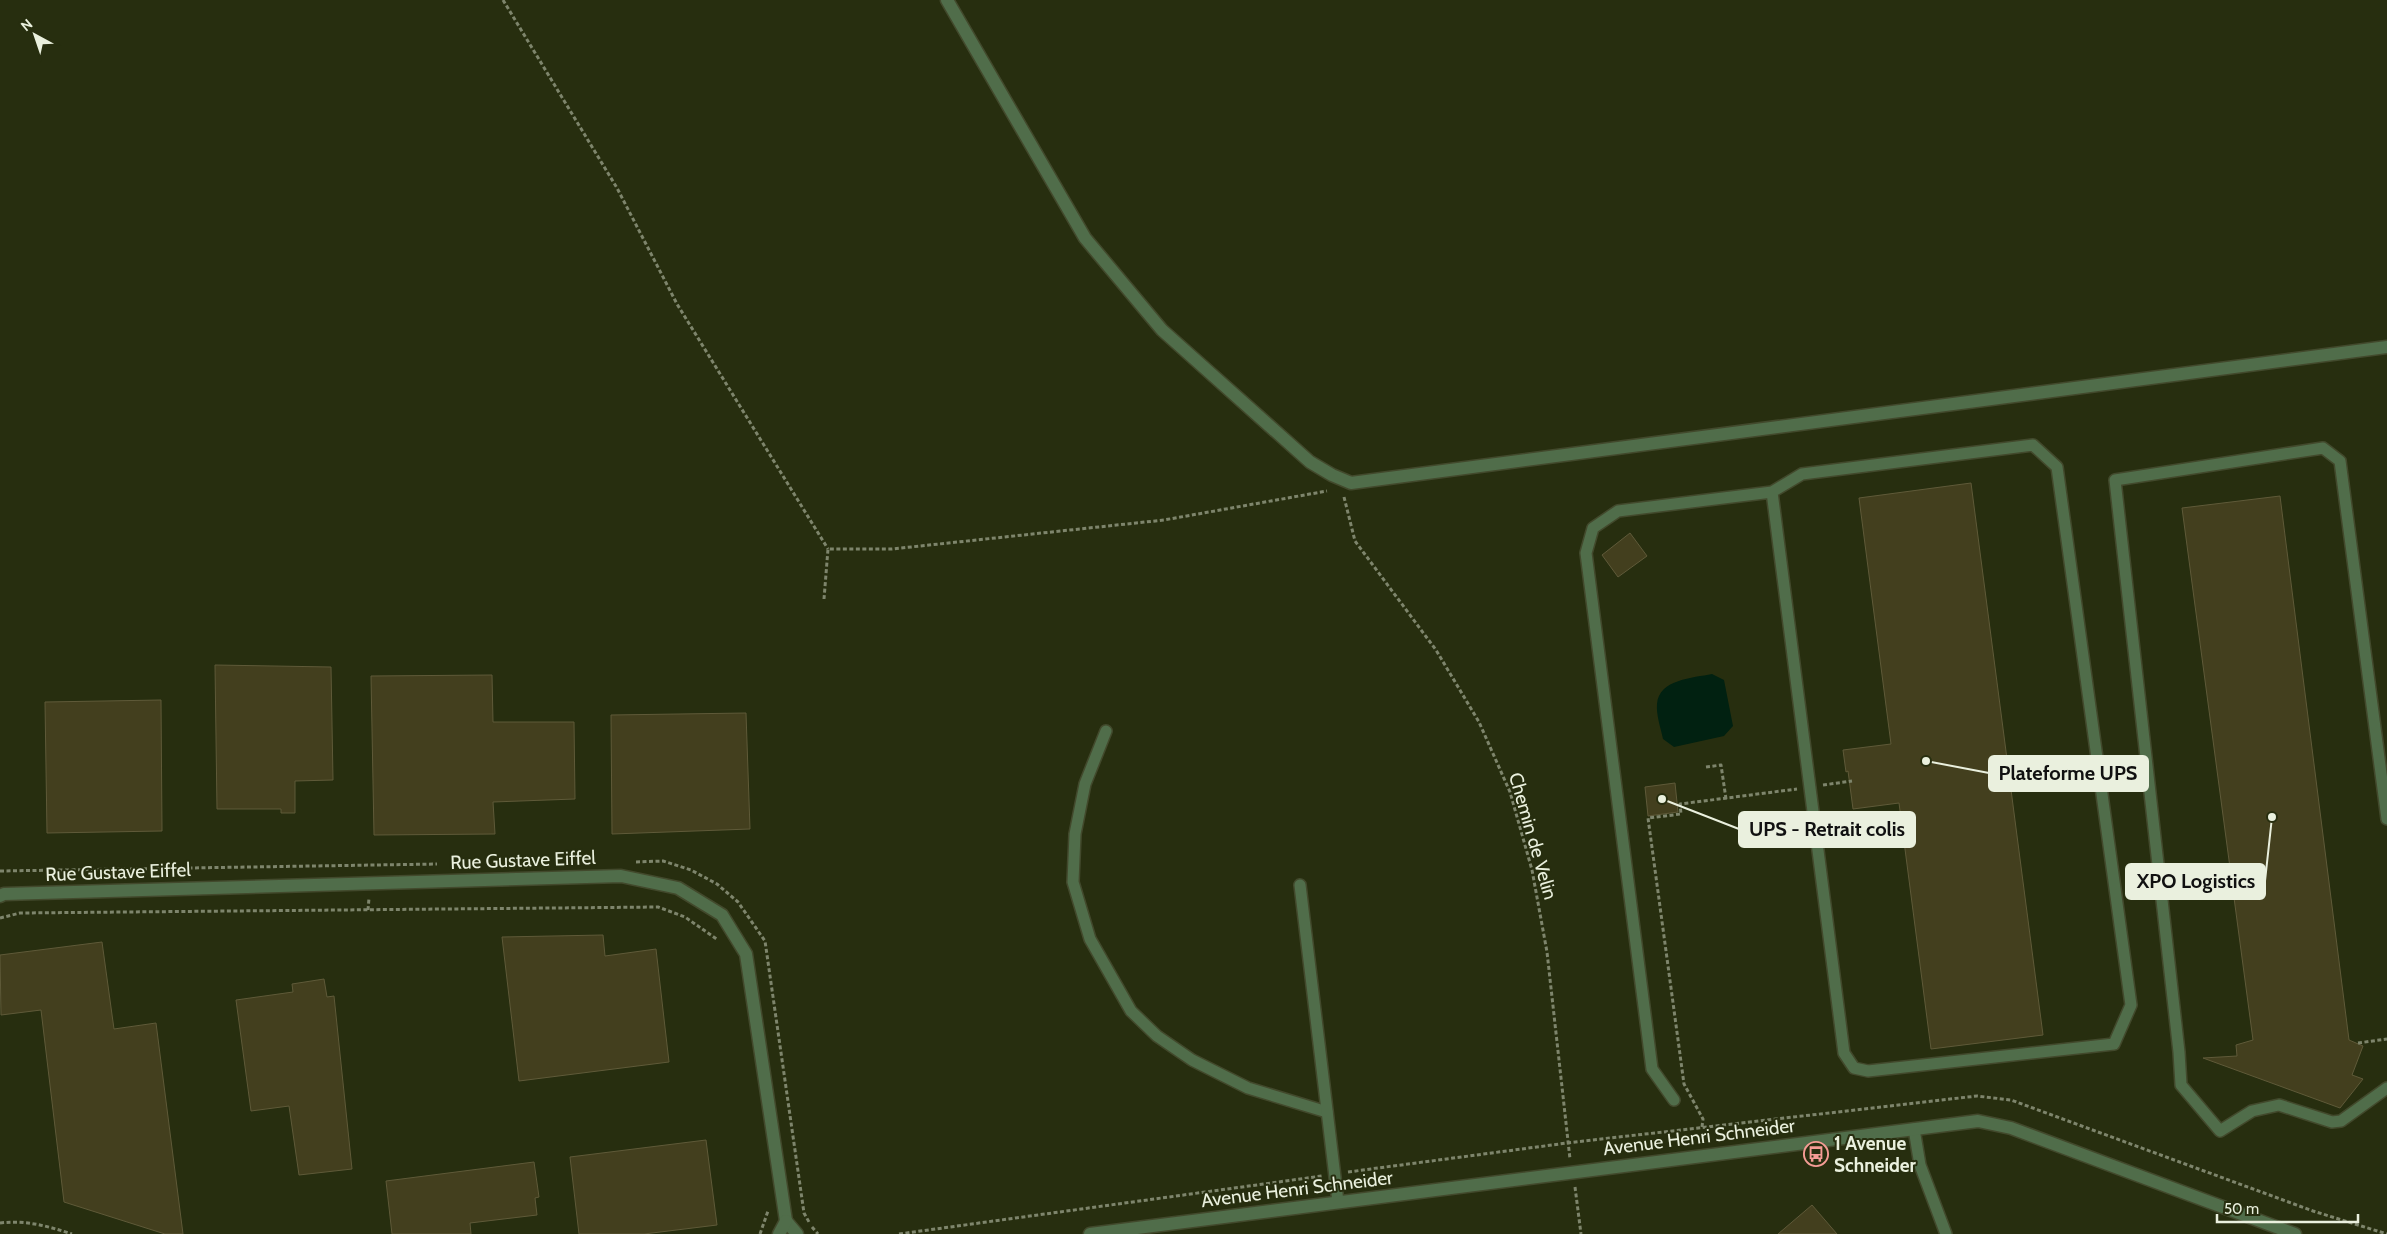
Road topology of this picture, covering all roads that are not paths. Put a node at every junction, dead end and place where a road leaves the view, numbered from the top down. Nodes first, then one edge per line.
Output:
1 (947, 0) edge
2 (2387, 348) edge
3 (1772, 492) junction
4 (1106, 730) dead end
5 (2387, 820) edge
6 (1300, 885) dead end
7 (0, 896) edge
8 (2387, 1088) edge
9 (1674, 1100) dead end
10 (1327, 1112) junction
11 (1914, 1129) junction
12 (1338, 1202) junction
13 (786, 1221) junction
14 (779, 1234) edge
15 (797, 1234) edge
16 (1090, 1234) edge
17 (1946, 1234) edge
18 (2295, 1234) edge

1 - 2 street
3 - 3 lane
3 - 9 lane
4 - 10 lane
5 - 8 lane
6 - 10 lane
7 - 13 street, Rue Gustave Eiffel
10 - 12 lane
11 - 12 street, Avenue Henri Schneider
11 - 17 lane
11 - 18 street, Avenue Henri Schneider
12 - 16 street, Avenue Henri Schneider
13 - 14 street
13 - 15 street

